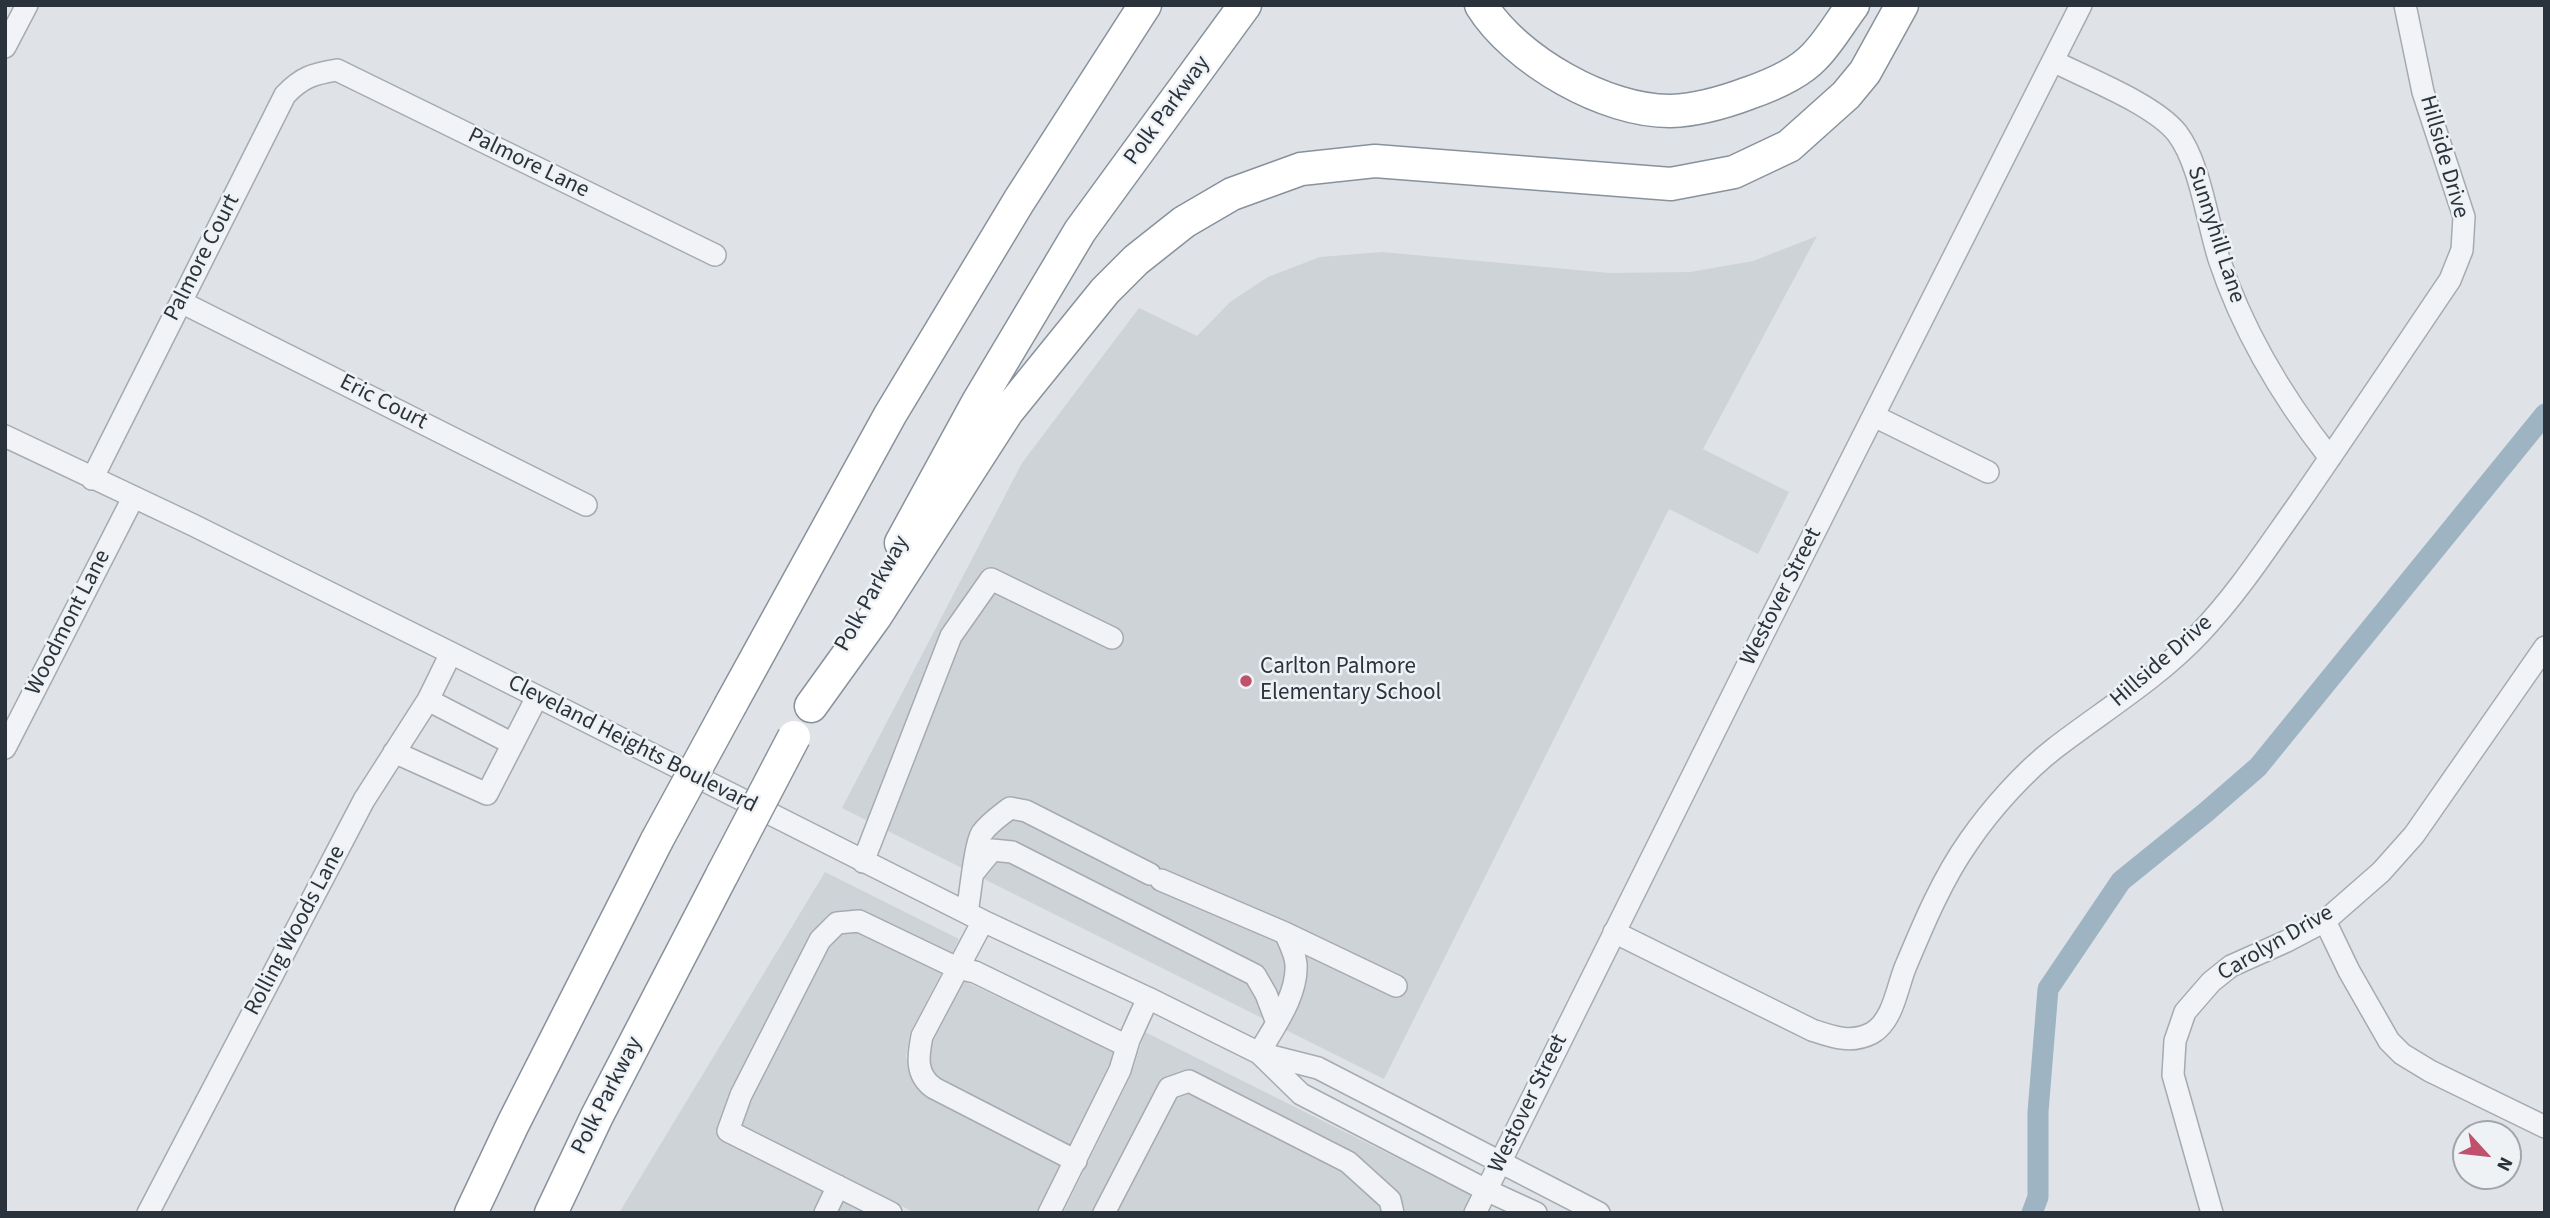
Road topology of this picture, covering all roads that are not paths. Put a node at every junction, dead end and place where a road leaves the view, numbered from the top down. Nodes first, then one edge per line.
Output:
1 (27, 5) edge
2 (1146, 5) edge
3 (1245, 5) edge
4 (1481, 5) edge
5 (1853, 5) edge
6 (1902, 5) edge
7 (2081, 5) edge
8 (2405, 5) edge
9 (5, 47) edge
10 (2053, 61) junction
11 (341, 72) joint
12 (715, 255) dead end
13 (181, 302) junction
14 (1874, 416) junction
15 (5, 436) edge
16 (2330, 458) junction
17 (1988, 472) dead end
18 (92, 479) junction
19 (133, 498) junction
20 (586, 505) dead end
21 (1112, 638) dead end
22 (2545, 647) edge
23 (451, 653) junction
24 (537, 697) junction
25 (428, 700) junction
26 (811, 706) junction
27 (513, 744) junction
28 (5, 748) edge
29 (394, 752) junction
30 (863, 862) junction
31 (974, 872) junction
32 (975, 917) junction
33 (2325, 920) junction
34 (1614, 932) junction
35 (1285, 933) junction
36 (957, 968) junction
37 (1396, 986) dead end
38 (1148, 998) junction
39 (1277, 1023) junction
40 (1127, 1046) junction
41 (1259, 1053) junction
42 (2545, 1128) edge
43 (1076, 1161) junction
44 (1500, 1162) junction
45 (838, 1186) junction
46 (1486, 1190) junction
47 (148, 1213) edge
48 (471, 1213) edge
49 (551, 1213) edge
50 (825, 1213) edge
51 (891, 1213) edge
52 (1049, 1213) edge
53 (1104, 1213) edge
54 (1393, 1213) edge
55 (1475, 1213) edge
56 (1536, 1213) edge
57 (1600, 1213) edge
58 (2213, 1213) edge

1 - 9 street
2 - 48 highway, bridge
3 - 26 highway, Polk Parkway
4 - 5 highway
6 - 26 highway
7 - 10 street, Westover Street
8 - 16 street, Hillside Drive
10 - 14 street, Westover Street
10 - 16 street, Sunnyhill Lane
11 - 12 street, Palmore Lane
11 - 13 street, Palmore Court
13 - 18 street, Palmore Court
13 - 20 street, Eric Court
14 - 17 street
14 - 34 street, Westover Street
15 - 18 street, Cleveland Heights Boulevard
16 - 34 street, Hillside Drive
18 - 19 street, Cleveland Heights Boulevard
19 - 23 street, Cleveland Heights Boulevard
19 - 28 street, Woodmont Lane
21 - 30 street
22 - 33 street, Carolyn Drive
23 - 24 street, Cleveland Heights Boulevard
23 - 25 street, Rolling Woods Lane
24 - 27 street
24 - 30 street, Cleveland Heights Boulevard
25 - 27 street
25 - 29 street, Rolling Woods Lane
26 - 49 highway, Polk Parkway, bridge
27 - 29 street
29 - 47 street, Rolling Woods Lane
30 - 32 street, Cleveland Heights Boulevard
31 - 32 street
31 - 35 street
31 - 39 street
32 - 36 street
32 - 38 street, Cleveland Heights Boulevard
33 - 42 street
33 - 58 street, Carolyn Drive
34 - 44 street, Westover Street
35 - 37 street
35 - 39 street
36 - 40 street
36 - 43 street
36 - 45 street
38 - 40 street
38 - 41 street, Cleveland Heights Boulevard
39 - 41 street
40 - 43 street
41 - 44 street, Cleveland Heights Boulevard
41 - 46 street, Cleveland Heights Boulevard
43 - 52 street
44 - 46 street, Westover Street
44 - 57 street, Cleveland Heights Boulevard
45 - 50 street
45 - 51 street
46 - 55 street, Westover Street
46 - 56 street, Cleveland Heights Boulevard
53 - 54 street

